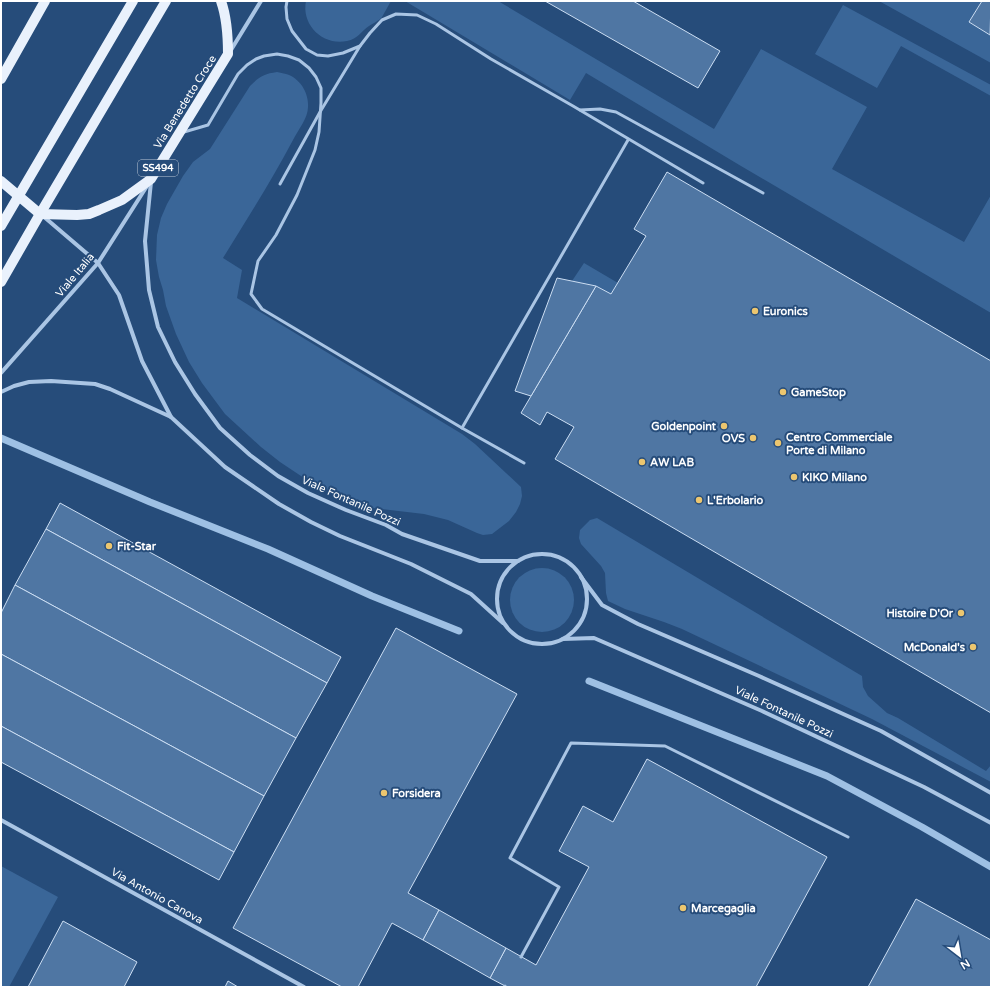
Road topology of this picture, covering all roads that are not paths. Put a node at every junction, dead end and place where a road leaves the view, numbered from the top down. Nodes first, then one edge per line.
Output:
1 (45, 1) edge
2 (133, 1) edge
3 (166, 1) edge
4 (221, 1) edge
5 (261, 1) edge
6 (287, 1) edge
7 (360, 46) junction
8 (228, 54) junction
9 (2, 77) edge
10 (579, 110) junction
11 (320, 112) junction
12 (180, 133) junction
13 (628, 140) junction
14 (151, 179) junction
15 (1, 181) edge
16 (703, 183) dead end
17 (280, 184) dead end
18 (763, 193) dead end
19 (19, 196) junction
20 (40, 214) junction
21 (1, 226) edge
22 (98, 263) junction
23 (1, 282) edge
24 (1, 373) edge
25 (1, 392) edge
26 (171, 417) junction
27 (462, 428) junction
28 (524, 463) dead end
29 (518, 561) junction
30 (581, 577) junction
31 (503, 623) junction
32 (562, 639) junction
33 (991, 793) edge
34 (1, 820) edge
35 (991, 823) edge
36 (848, 837) dead end
37 (520, 957) dead end
38 (304, 987) edge

1 - 9 main road
2 - 19 main road
3 - 20 main road
4 - 8 main road, Via Benedetto Croce
5 - 8 street, Via Benedetto Croce
6 - 7 lane
7 - 10 lane
7 - 11 lane
8 - 12 main road, Via Benedetto Croce / SS494
10 - 13 lane
10 - 18 lane
11 - 12 lane
11 - 17 lane
11 - 27 lane
12 - 14 main road, Via Benedetto Croce / SS494
13 - 16 lane
13 - 27 lane
14 - 20 main road, Via Benedetto Croce / SS494
14 - 22 street, Viale Italia
14 - 29 street, Viale Fontanile Pozzi
15 - 19 main road
19 - 20 main road
19 - 21 main road
20 - 22 street
20 - 23 main road
22 - 24 street, Viale Italia
22 - 26 street
25 - 26 street
26 - 31 street, Viale Fontanile Pozzi
27 - 28 lane
29 - 30 street, Viale Fontanile Pozzi
29 - 31 street, Viale Fontanile Pozzi
30 - 32 street, Viale Fontanile Pozzi
30 - 33 street, Viale Fontanile Pozzi
31 - 32 street, Viale Fontanile Pozzi
32 - 35 street, Viale Fontanile Pozzi
34 - 38 street, Via Antonio Canova
36 - 37 lane

